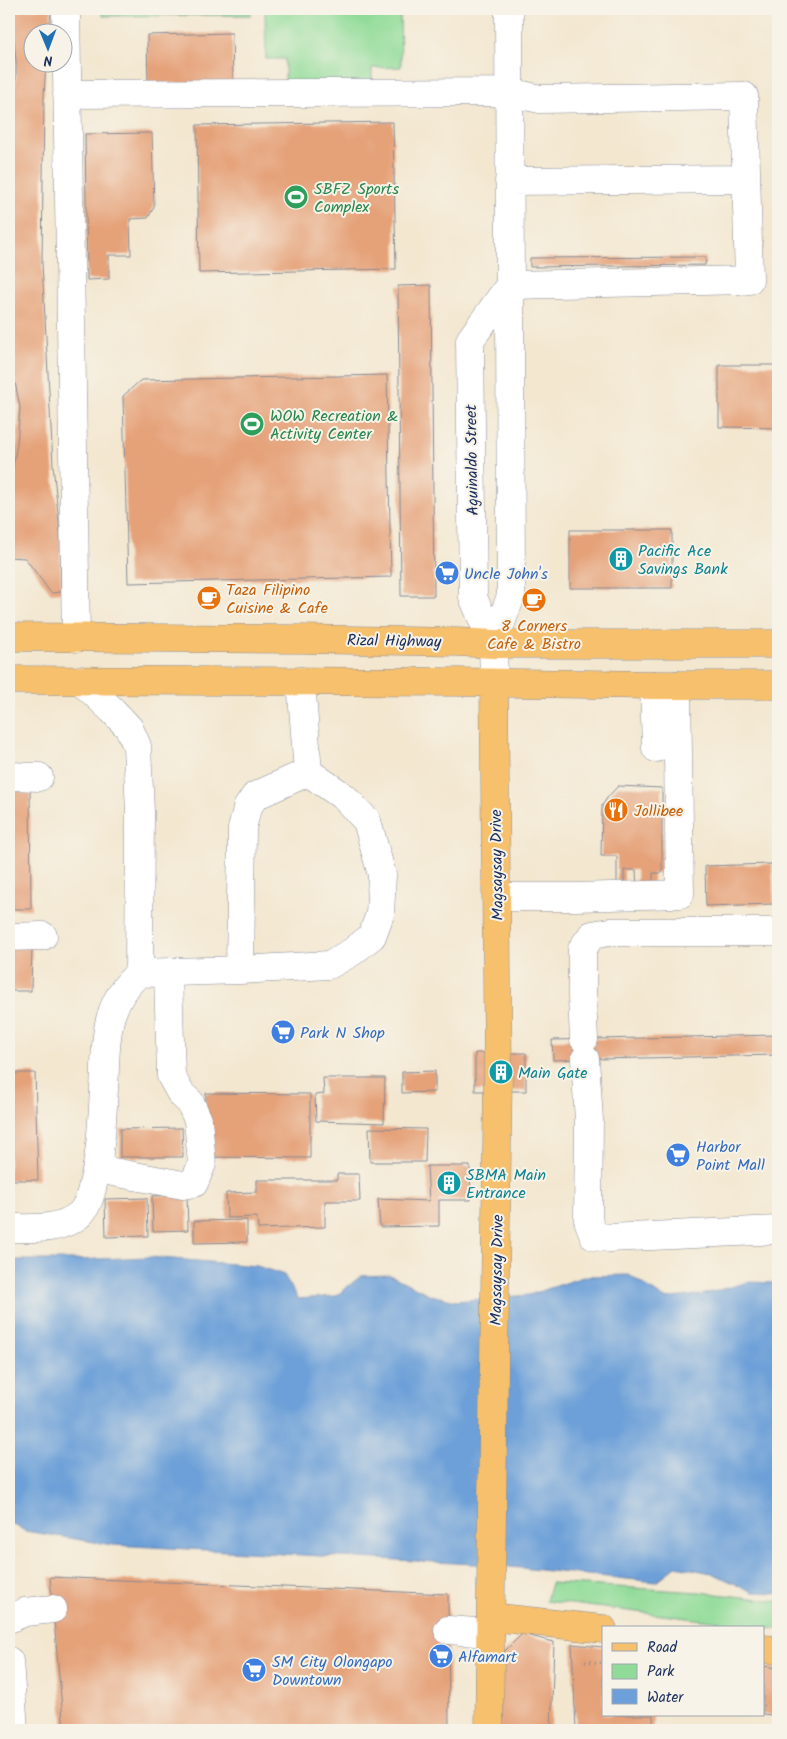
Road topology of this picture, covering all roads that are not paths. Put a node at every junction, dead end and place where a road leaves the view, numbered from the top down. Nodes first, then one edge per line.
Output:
1 (66, 9) edge
2 (509, 9) edge
3 (510, 92) junction
4 (67, 94) junction
5 (746, 179) junction
6 (509, 181) junction
7 (510, 285) junction
8 (9, 637) edge
9 (76, 638) junction
10 (493, 644) junction
11 (778, 644) edge
12 (9, 680) edge
13 (80, 680) junction
14 (301, 681) junction
15 (494, 683) junction
16 (666, 685) junction
17 (778, 685) edge
18 (656, 748) dead end
19 (308, 772) junction
20 (9, 776) edge
21 (39, 777) dead end
22 (497, 897) junction
23 (778, 932) edge
24 (43, 936) dead end
25 (9, 937) edge
26 (240, 970) junction
27 (168, 972) junction
28 (140, 974) junction
29 (97, 1170) junction
30 (9, 1228) edge
31 (778, 1230) edge
32 (53, 1609) dead end
33 (9, 1619) edge
34 (491, 1625) junction
35 (602, 1628) edge
36 (448, 1630) dead end
37 (764, 1649) edge
38 (778, 1650) edge
39 (9, 1661) edge
40 (14, 1730) edge
41 (489, 1730) edge

1 - 4 street
2 - 3 street, Aguinaldo Street
3 - 4 street
3 - 5 street
3 - 6 street, Aguinaldo Street
4 - 9 street
5 - 6 street
5 - 7 street
6 - 7 street, Aguinaldo Street
7 - 10 street, Aguinaldo Street
7 - 10 street, Aguinaldo Street
8 - 9 main road, Rizal Highway
9 - 10 main road, Rizal Highway
10 - 11 main road, Rizal Highway
10 - 15 street, Aguinaldo Street
12 - 13 main road
13 - 14 main road
13 - 28 street
14 - 15 main road
14 - 19 street
15 - 16 main road
15 - 22 main road, Magsaysay Drive
16 - 17 main road
16 - 18 street
16 - 22 street
19 - 26 street
19 - 26 street
20 - 21 street
22 - 34 main road, Magsaysay Drive
23 - 31 street
24 - 25 street
26 - 27 street
27 - 28 street
27 - 29 street
28 - 29 street
29 - 30 street
32 - 33 street
34 - 35 main road
34 - 36 street
34 - 41 main road, Magsaysay Drive
37 - 38 main road
39 - 40 street

